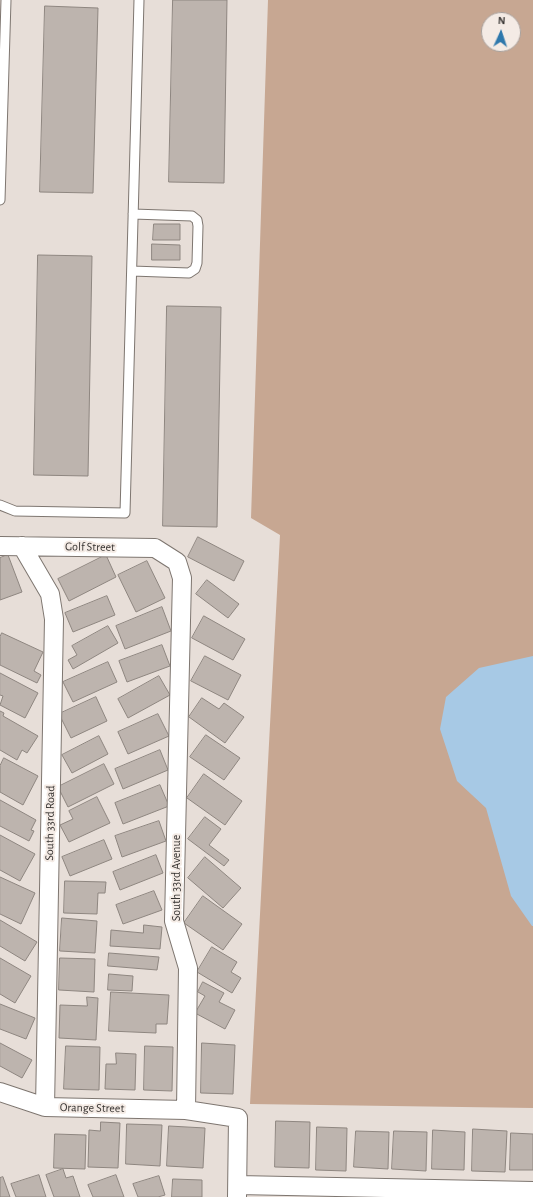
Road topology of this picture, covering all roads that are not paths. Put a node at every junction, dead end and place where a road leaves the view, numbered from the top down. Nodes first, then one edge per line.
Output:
1 (6, 0) edge
2 (139, 0) edge
3 (0, 200) edge
4 (134, 214) junction
5 (132, 271) junction
6 (0, 505) edge
7 (0, 546) edge
8 (22, 546) junction
9 (177, 562) joint
10 (0, 1092) edge
11 (46, 1107) junction
12 (186, 1110) junction
13 (237, 1191) edge
14 (533, 1191) edge

1 - 3 lane
2 - 4 lane
4 - 5 lane
4 - 5 lane
5 - 6 lane
7 - 8 street, Golf Street
8 - 9 street, Golf Street
8 - 11 street, South 33rd Road
9 - 12 street, South 33rd Avenue
10 - 11 street, Orange Street
11 - 12 street, Orange Street
12 - 13 street
13 - 14 street

